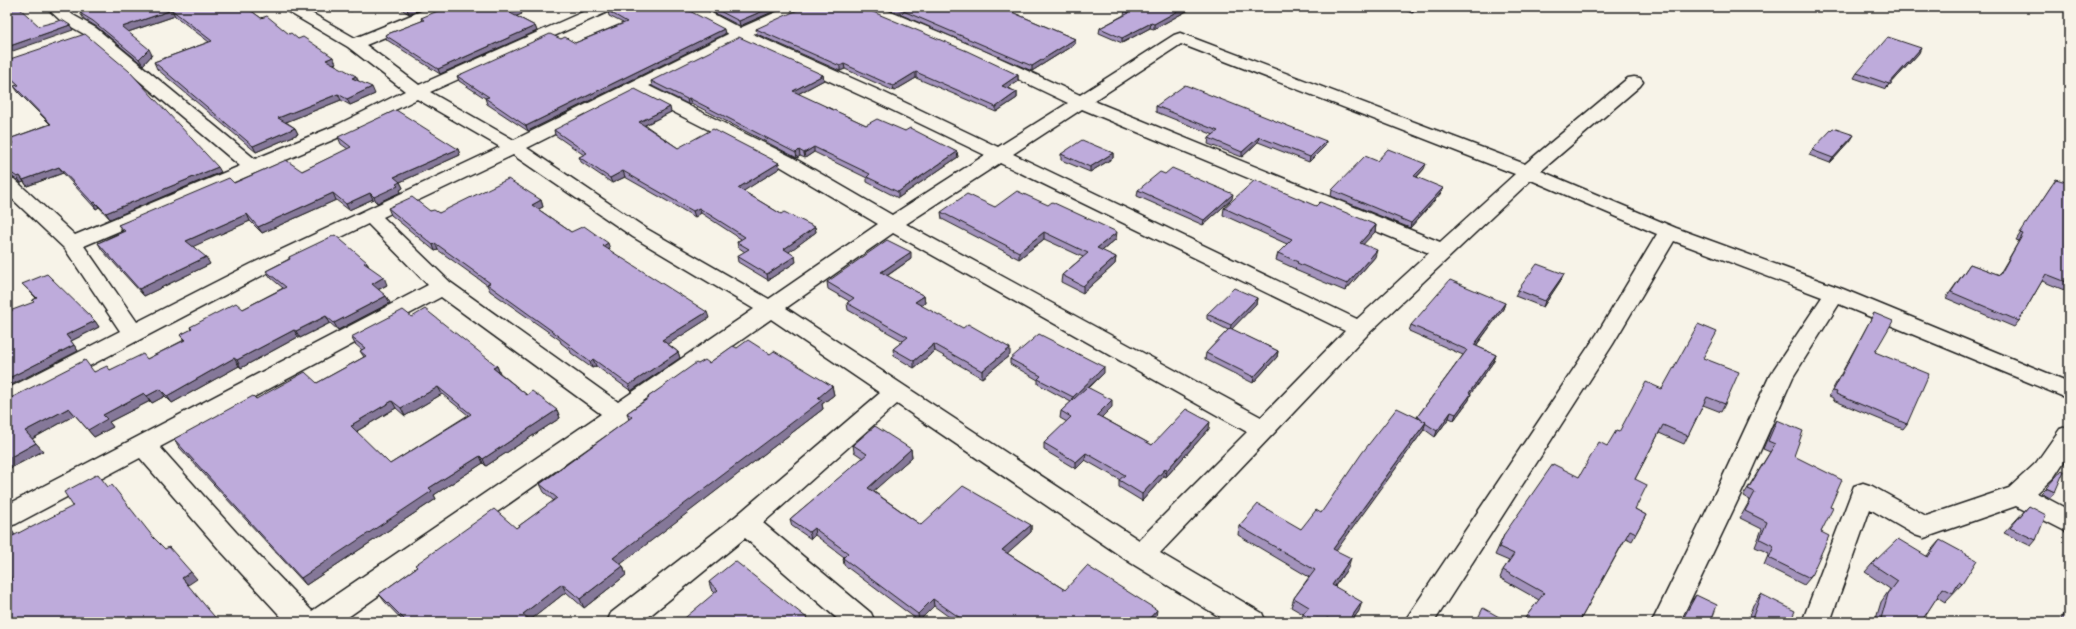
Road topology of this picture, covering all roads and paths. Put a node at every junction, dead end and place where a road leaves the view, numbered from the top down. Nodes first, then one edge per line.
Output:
1 (54, 7) edge
2 (290, 7) edge
3 (445, 7) edge
4 (607, 7) edge
5 (688, 7) edge
6 (801, 7) edge
7 (866, 7) edge
8 (88, 12) edge
9 (67, 18) junction
10 (740, 34) junction
11 (354, 44) junction
12 (1634, 82) dead end
13 (636, 86) junction
14 (417, 92) junction
15 (1081, 102) junction
16 (514, 147) junction
17 (997, 156) junction
18 (253, 167) junction
19 (1528, 172) junction
20 (7, 183) edge
21 (371, 216) junction
22 (892, 224) junction
23 (1669, 232) junction
24 (72, 244) junction
25 (1443, 251) junction
26 (442, 287) junction
27 (1835, 294) junction
28 (771, 309) junction
29 (1360, 329) junction
30 (134, 334) junction
31 (2069, 391) edge
32 (897, 392) junction
33 (7, 399) edge
34 (618, 414) junction
35 (1264, 430) junction
36 (2069, 435) edge
37 (143, 445) junction
38 (2018, 495) junction
39 (7, 517) edge
40 (746, 522) junction
41 (2069, 522) edge
42 (1141, 554) junction
43 (304, 622) edge
44 (319, 622) edge
45 (621, 622) edge
46 (861, 622) edge
47 (1252, 622) edge
48 (1418, 622) edge
49 (1666, 622) edge
50 (1816, 622) edge

1 - 9 street
2 - 11 street
3 - 11 street
4 - 14 street
5 - 10 street
6 - 10 street
7 - 15 street
8 - 9 street
9 - 18 street
10 - 13 street
10 - 17 street
11 - 14 street
12 - 19 street
13 - 16 street
13 - 22 street
14 - 16 street
14 - 18 street
15 - 17 street
15 - 19 street
15 - 25 street
16 - 21 street
16 - 28 street
17 - 22 street
17 - 29 street
18 - 24 street
19 - 23 street
19 - 25 street
20 - 24 street
21 - 26 street
21 - 30 street
22 - 28 street
22 - 35 street
23 - 27 street
23 - 48 street
24 - 30 street
25 - 29 street
26 - 34 street
26 - 37 street
27 - 31 street
27 - 49 street
28 - 32 street
28 - 34 street
29 - 35 street
30 - 33 street
32 - 40 street
32 - 42 street
34 - 44 street
35 - 42 street
36 - 38 street
37 - 39 street
37 - 43 street
38 - 41 street
38 - 50 street
40 - 45 street
40 - 46 street
42 - 47 street

